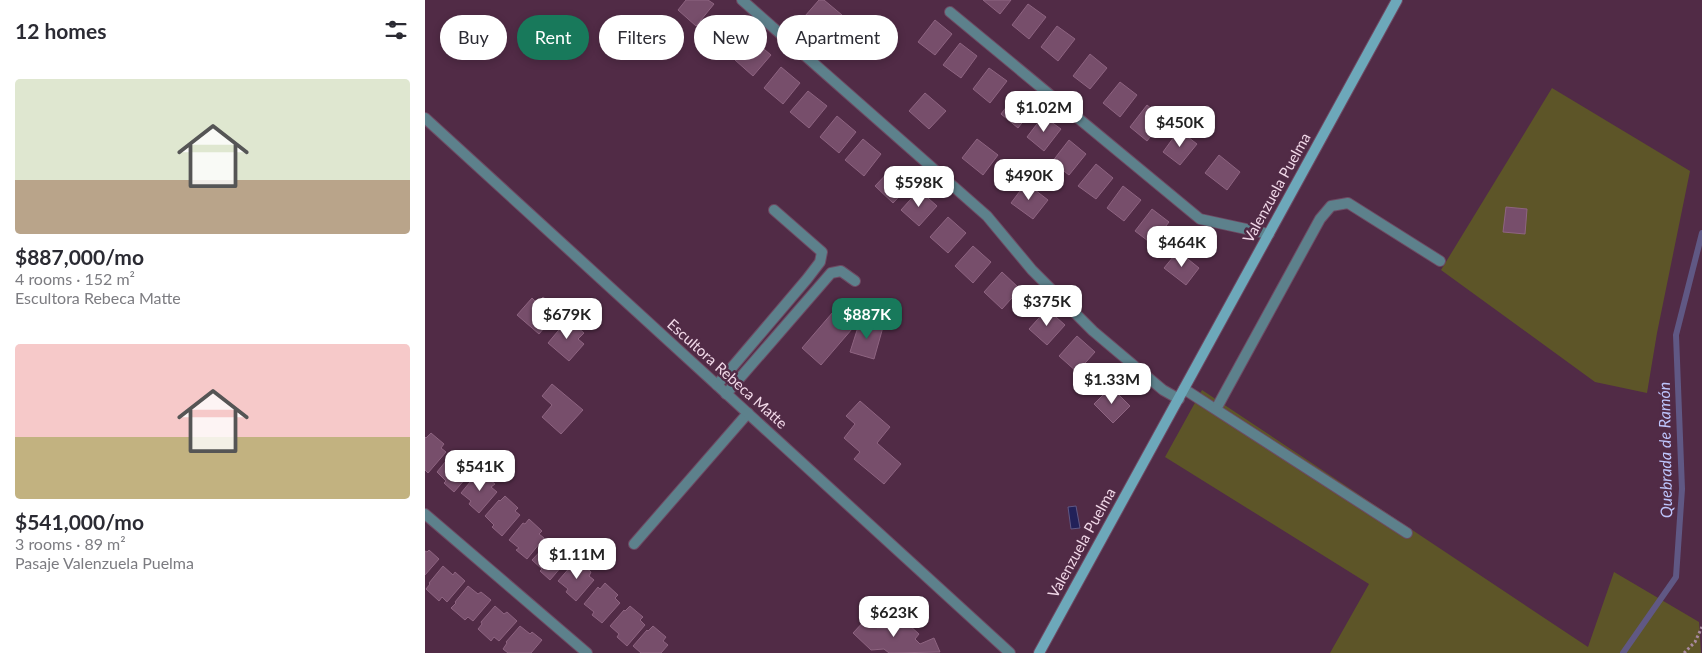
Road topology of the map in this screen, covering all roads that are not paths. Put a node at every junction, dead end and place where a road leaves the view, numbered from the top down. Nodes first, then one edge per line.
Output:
1 (742, 0) edge
2 (1397, 0) edge
3 (949, 12) dead end
4 (425, 118) edge
5 (774, 210) dead end
6 (1269, 234) junction
7 (1440, 261) dead end
8 (855, 281) dead end
9 (717, 385) junction
10 (1184, 389) junction
11 (726, 394) junction
12 (1179, 399) junction
13 (1216, 409) junction
14 (748, 413) junction
15 (425, 514) edge
16 (1407, 533) dead end
17 (634, 544) dead end
18 (587, 653) edge
19 (1010, 653) edge
20 (1039, 653) edge

1 - 12 street
2 - 6 street, Valenzuela Puelma
3 - 6 street
4 - 9 street, Escultora Rebeca Matte
5 - 9 street
6 - 10 street, Valenzuela Puelma
7 - 13 street
8 - 11 street
9 - 11 street, Escultora Rebeca Matte
10 - 12 street, Valenzuela Puelma
10 - 13 street
11 - 14 street, Escultora Rebeca Matte
12 - 20 street, Valenzuela Puelma
13 - 16 street
14 - 17 street
14 - 19 street, Escultora Rebeca Matte
15 - 18 street

